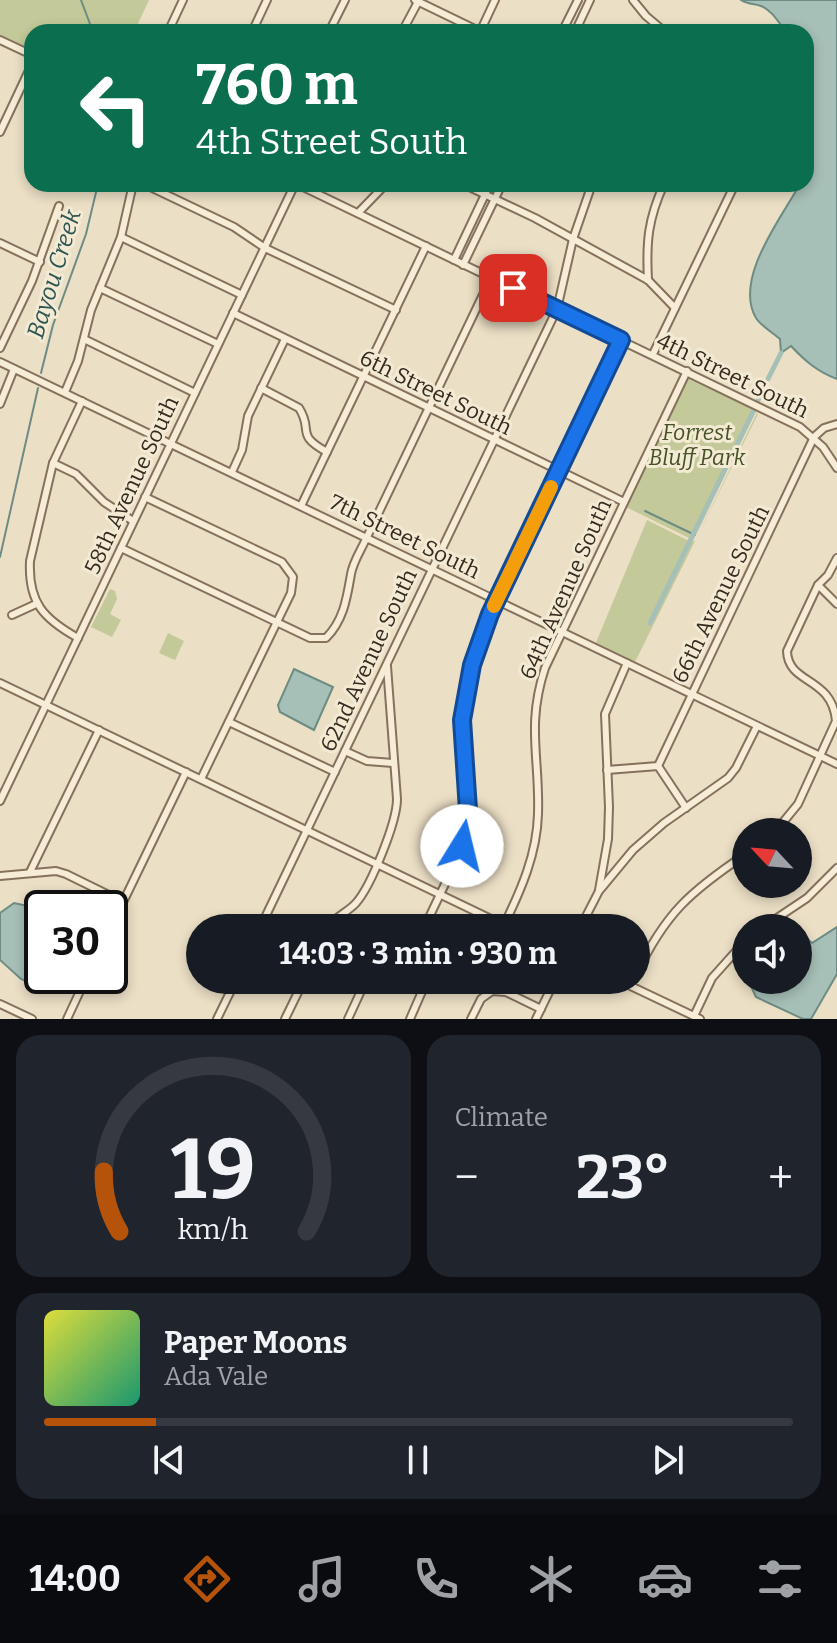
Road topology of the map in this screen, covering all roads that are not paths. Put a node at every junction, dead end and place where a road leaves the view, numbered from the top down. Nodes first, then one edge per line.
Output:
1 (183, 0) edge
2 (267, 0) edge
3 (345, 0) edge
4 (495, 0) edge
5 (578, 0) edge
6 (590, 0) edge
7 (633, 0) edge
8 (417, 1) edge
9 (172, 24) edge
10 (256, 24) edge
11 (333, 24) edge
12 (406, 24) edge
13 (464, 24) edge
14 (484, 24) edge
15 (566, 24) edge
16 (579, 24) edge
17 (655, 24) edge
18 (0, 40) edge
19 (24, 51) edge
20 (24, 80) edge
21 (0, 129) edge
22 (131, 192) edge
23 (161, 192) edge
24 (292, 192) edge
25 (313, 192) edge
26 (378, 192) edge
27 (481, 192) edge
28 (498, 192) edge
29 (589, 192) edge
30 (661, 192) edge
31 (731, 192) edge
32 (485, 194) junction
33 (495, 199) junction
34 (59, 206) dead end
35 (358, 213) junction
36 (121, 237) junction
37 (573, 239) junction
38 (0, 243) edge
39 (426, 246) junction
40 (265, 248) junction
41 (454, 260) junction
42 (40, 262) junction
43 (463, 265) junction
44 (491, 278) junction
45 (648, 280) junction
46 (100, 288) junction
47 (242, 295) junction
48 (675, 308) junction
49 (557, 309) junction
50 (396, 310) junction
51 (233, 313) junction
52 (84, 339) junction
53 (285, 339) junction
54 (621, 340) junction
55 (218, 344) junction
56 (0, 348) edge
57 (653, 354) junction
58 (0, 362) edge
59 (14, 369) junction
60 (687, 371) junction
61 (363, 377) junction
62 (261, 388) junction
63 (65, 392) junction
64 (195, 393) junction
65 (82, 401) junction
66 (0, 404) edge
67 (428, 408) junction
68 (837, 424) edge
69 (814, 437) junction
70 (493, 439) junction
71 (171, 443) junction
72 (327, 452) junction
73 (53, 463) junction
74 (837, 468) edge
75 (558, 470) junction
76 (232, 472) junction
77 (145, 497) junction
78 (624, 502) junction
79 (301, 506) junction
80 (133, 521) junction
81 (366, 539) junction
82 (121, 548) junction
83 (837, 558) edge
84 (431, 568) junction
85 (818, 585) junction
86 (497, 600) junction
87 (36, 604) junction
88 (837, 604) edge
89 (12, 615) dead end
90 (277, 622) junction
91 (562, 632) junction
92 (78, 638) junction
93 (387, 662) junction
94 (627, 663) junction
95 (0, 683) edge
96 (692, 694) junction
97 (46, 705) junction
98 (229, 722) junction
99 (757, 726) junction
100 (99, 730) junction
101 (345, 751) junction
102 (821, 756) junction
103 (393, 763) junction
104 (837, 764) edge
105 (658, 766) junction
106 (607, 770) junction
107 (186, 772) junction
108 (335, 772) junction
109 (201, 779) junction
110 (0, 801) edge
111 (686, 808) junction
112 (786, 818) edge
113 (307, 829) junction
114 (376, 864) junction
115 (732, 864) edge
116 (837, 868) edge
117 (30, 872) junction
118 (0, 876) edge
119 (99, 890) edge
120 (599, 891) junction
121 (128, 892) edge
122 (440, 894) junction
123 (267, 914) edge
124 (341, 914) edge
125 (431, 914) edge
126 (482, 914) edge
127 (512, 914) edge
128 (587, 914) edge
129 (783, 914) edge
130 (650, 947) edge
131 (732, 956) edge
132 (650, 990) edge
133 (79, 994) edge
134 (229, 994) edge
135 (297, 994) edge
136 (360, 994) edge
137 (421, 994) edge
138 (548, 994) edge
139 (0, 1004) edge
140 (541, 1009) junction
141 (697, 1018) edge
142 (32, 1019) edge
143 (67, 1019) edge
144 (217, 1019) edge
145 (285, 1019) edge
146 (348, 1019) edge
147 (410, 1019) edge
148 (471, 1019) edge
149 (536, 1019) edge

1 - 9 street
2 - 10 street
3 - 11 street
4 - 14 street
5 - 15 street
6 - 16 street
7 - 17 street
8 - 12 street
8 - 13 street
18 - 19 street
20 - 21 street
22 - 36 street
23 - 40 street
24 - 40 street, 58th Avenue South
25 - 35 street, 4th Street South
26 - 35 street
27 - 32 street
28 - 33 street
29 - 37 street, 62nd Avenue South
30 - 45 street
31 - 48 street
32 - 33 street
32 - 41 street
33 - 37 street
33 - 43 street
34 - 42 street
35 - 39 street, 4th Street South
36 - 46 street
36 - 47 street
37 - 45 street
37 - 49 street, 62nd Avenue South
38 - 42 street
39 - 41 street, 4th Street South
39 - 50 street
40 - 47 street, 58th Avenue South
40 - 50 street
41 - 43 street, 4th Street South
42 - 56 street
43 - 44 street, 4th Street South
44 - 49 street, 4th Street South
44 - 67 street
45 - 48 street
46 - 52 street
46 - 55 street
47 - 51 street, 58th Avenue South
48 - 57 street
49 - 54 street, 4th Street South
49 - 70 street, 62nd Avenue South
50 - 61 street
51 - 53 street, 6th Street South
51 - 55 street, 58th Avenue South
52 - 63 street
52 - 64 street
53 - 61 street, 6th Street South
53 - 62 street
54 - 57 street, 4th Street South
54 - 75 street
55 - 64 street, 58th Avenue South
57 - 60 street, 4th Street South
58 - 59 street, 7th Street South
59 - 63 street, 7th Street South
59 - 66 street
60 - 69 street, 4th Street South
60 - 78 street, 64th Avenue South
61 - 67 street, 6th Street South
61 - 72 street
62 - 72 street
62 - 76 street
63 - 65 street, 7th Street South
64 - 71 street, 58th Avenue South
65 - 71 street, 7th Street South
65 - 73 street
67 - 70 street, 6th Street South
67 - 81 street
68 - 69 street
69 - 74 street, 4th Street South
69 - 96 street, 66th Avenue South
70 - 75 street, 6th Street South
70 - 84 street, 62nd Avenue South
71 - 76 street, 7th Street South
71 - 77 street, 58th Avenue South
72 - 79 street
73 - 80 street
73 - 87 street
75 - 78 street, 6th Street South
75 - 86 street
76 - 79 street, 7th Street South
77 - 80 street, 58th Avenue South
77 - 90 street
78 - 91 street, 64th Avenue South
79 - 81 street, 7th Street South
80 - 82 street, 58th Avenue South
81 - 84 street, 7th Street South
81 - 90 street
82 - 90 street
82 - 92 street, 58th Avenue South
83 - 85 street
84 - 86 street, 7th Street South
84 - 93 street, 62nd Avenue South
85 - 88 street
85 - 102 street
86 - 91 street, 7th Street South
86 - 122 street
87 - 89 street
87 - 92 street
90 - 98 street
91 - 94 street, 7th Street South
91 - 127 street, 64th Avenue South
92 - 97 street, 58th Avenue South
93 - 101 street, 62nd Avenue South
93 - 103 street
94 - 96 street, 7th Street South
94 - 106 street
95 - 97 street
96 - 99 street, 7th Street South
96 - 105 street, 66th Avenue South
97 - 100 street
97 - 110 street, 58th Avenue South
98 - 108 street
98 - 109 street
99 - 102 street, 7th Street South
99 - 111 street
100 - 107 street
100 - 117 street
101 - 103 street
101 - 108 street, 62nd Avenue South
102 - 104 street, 7th Street South
102 - 112 street
103 - 114 street
105 - 106 street
105 - 111 street
106 - 120 street
107 - 109 street
107 - 121 street
108 - 113 street, 62nd Avenue South
109 - 113 street
111 - 120 street
113 - 114 street
113 - 123 street, 62nd Avenue South
114 - 122 street
114 - 124 street
115 - 130 street
116 - 129 street
117 - 118 street
117 - 119 street
120 - 128 street
122 - 125 street
122 - 126 street
131 - 141 street
132 - 141 street
133 - 143 street
134 - 144 street
135 - 145 street
136 - 146 street
137 - 147 street
138 - 140 street
139 - 142 street
140 - 148 street
140 - 149 street

